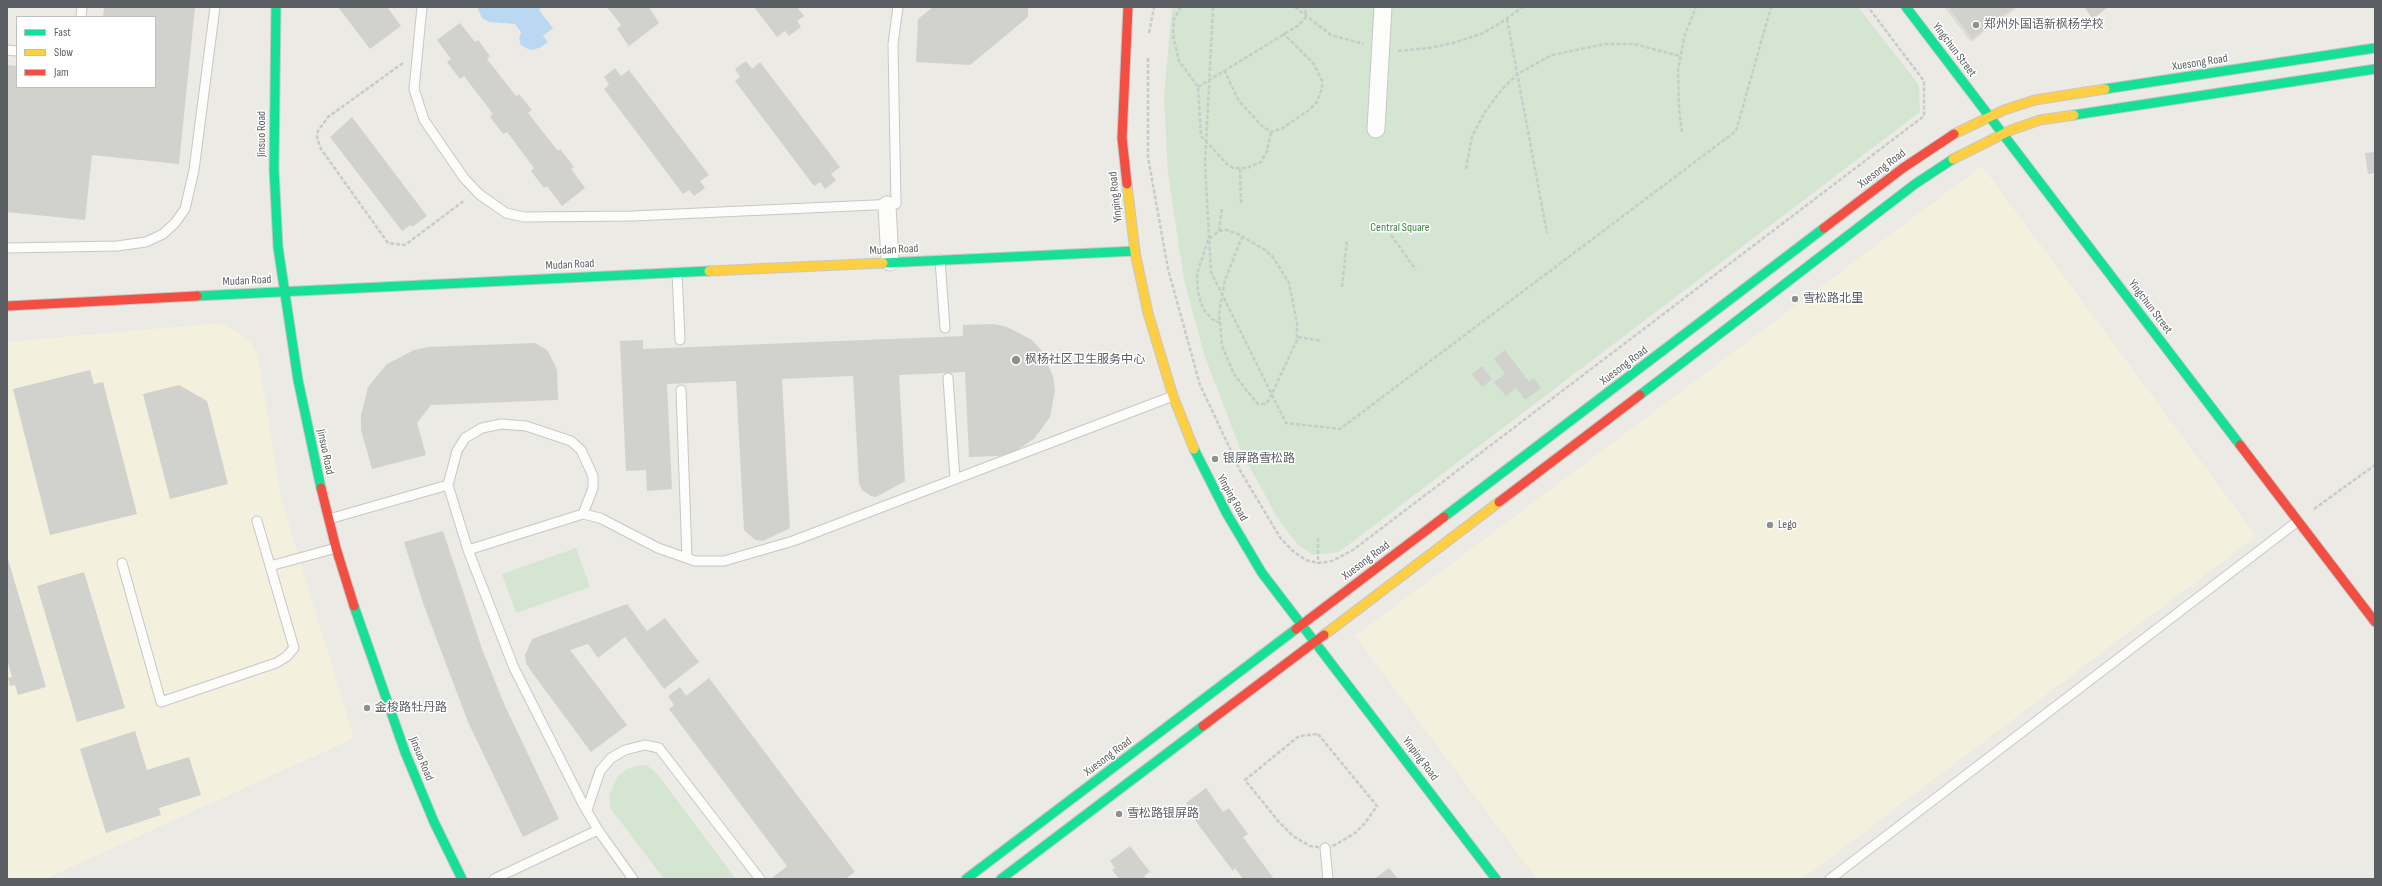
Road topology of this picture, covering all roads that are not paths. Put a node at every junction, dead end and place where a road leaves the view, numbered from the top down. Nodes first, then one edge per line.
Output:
1 (215, 7) edge
2 (276, 7) edge
3 (422, 7) edge
4 (898, 7) edge
5 (1128, 7) edge
6 (1383, 7) edge
7 (1906, 7) edge
8 (2375, 48) edge
9 (2375, 69) edge
10 (1989, 117) junction
11 (1376, 129) dead end
12 (2002, 134) junction
13 (887, 205) junction
14 (7, 248) edge
15 (1135, 251) junction
16 (940, 260) junction
17 (890, 262) junction
18 (677, 272) junction
19 (284, 291) junction
20 (7, 306) edge
21 (945, 328) dead end
22 (680, 340) dead end
23 (948, 378) dead end
24 (681, 390) dead end
25 (1173, 396) junction
26 (955, 479) junction
27 (448, 485) junction
28 (583, 514) junction
29 (329, 519) junction
30 (257, 521) dead end
31 (2298, 521) junction
32 (336, 548) junction
33 (468, 550) junction
34 (687, 558) junction
35 (122, 563) dead end
36 (270, 566) junction
37 (2375, 622) edge
38 (1302, 625) junction
39 (1314, 642) junction
40 (586, 810) junction
41 (598, 830) junction
42 (1324, 848) road end
43 (462, 879) edge
44 (494, 879) edge
45 (633, 879) edge
46 (760, 879) edge
47 (966, 879) edge
48 (1001, 879) edge
49 (1328, 879) edge
50 (1496, 879) edge
51 (1830, 879) edge

1 - 14 lane
2 - 19 street, Jinsuo Road
3 - 13 lane
4 - 13 lane
5 - 15 street, Yinping Road
6 - 11 street
7 - 10 street, Yingchun Street
8 - 10 street, Xuesong Road
9 - 12 street
10 - 12 street, Yingchun Street
10 - 38 street, Xuesong Road
12 - 31 street, Yingchun Street
12 - 39 street
13 - 17 street
15 - 16 street, Mudan Road
15 - 25 street, Yinping Road
16 - 17 street, Mudan Road
16 - 21 lane
17 - 18 street, Mudan Road
18 - 19 street, Mudan Road
18 - 22 lane
19 - 20 street, Mudan Road
19 - 29 street, Jinsuo Road
23 - 26 lane
24 - 34 lane
25 - 26 lane
25 - 38 street, Yinping Road
26 - 34 lane
27 - 28 lane
27 - 29 lane
27 - 33 lane
28 - 33 lane
28 - 34 lane
29 - 32 street, Jinsuo Road
30 - 36 lane
31 - 37 street, Yingchun Street
31 - 51 lane
32 - 36 lane
32 - 43 street, Jinsuo Road
33 - 40 lane
35 - 36 lane
38 - 39 street, Yinping Road
38 - 47 street, Xuesong Road
39 - 48 street
39 - 50 street, Yinping Road
40 - 41 lane
40 - 46 lane
41 - 44 lane
41 - 45 lane
42 - 49 lane

